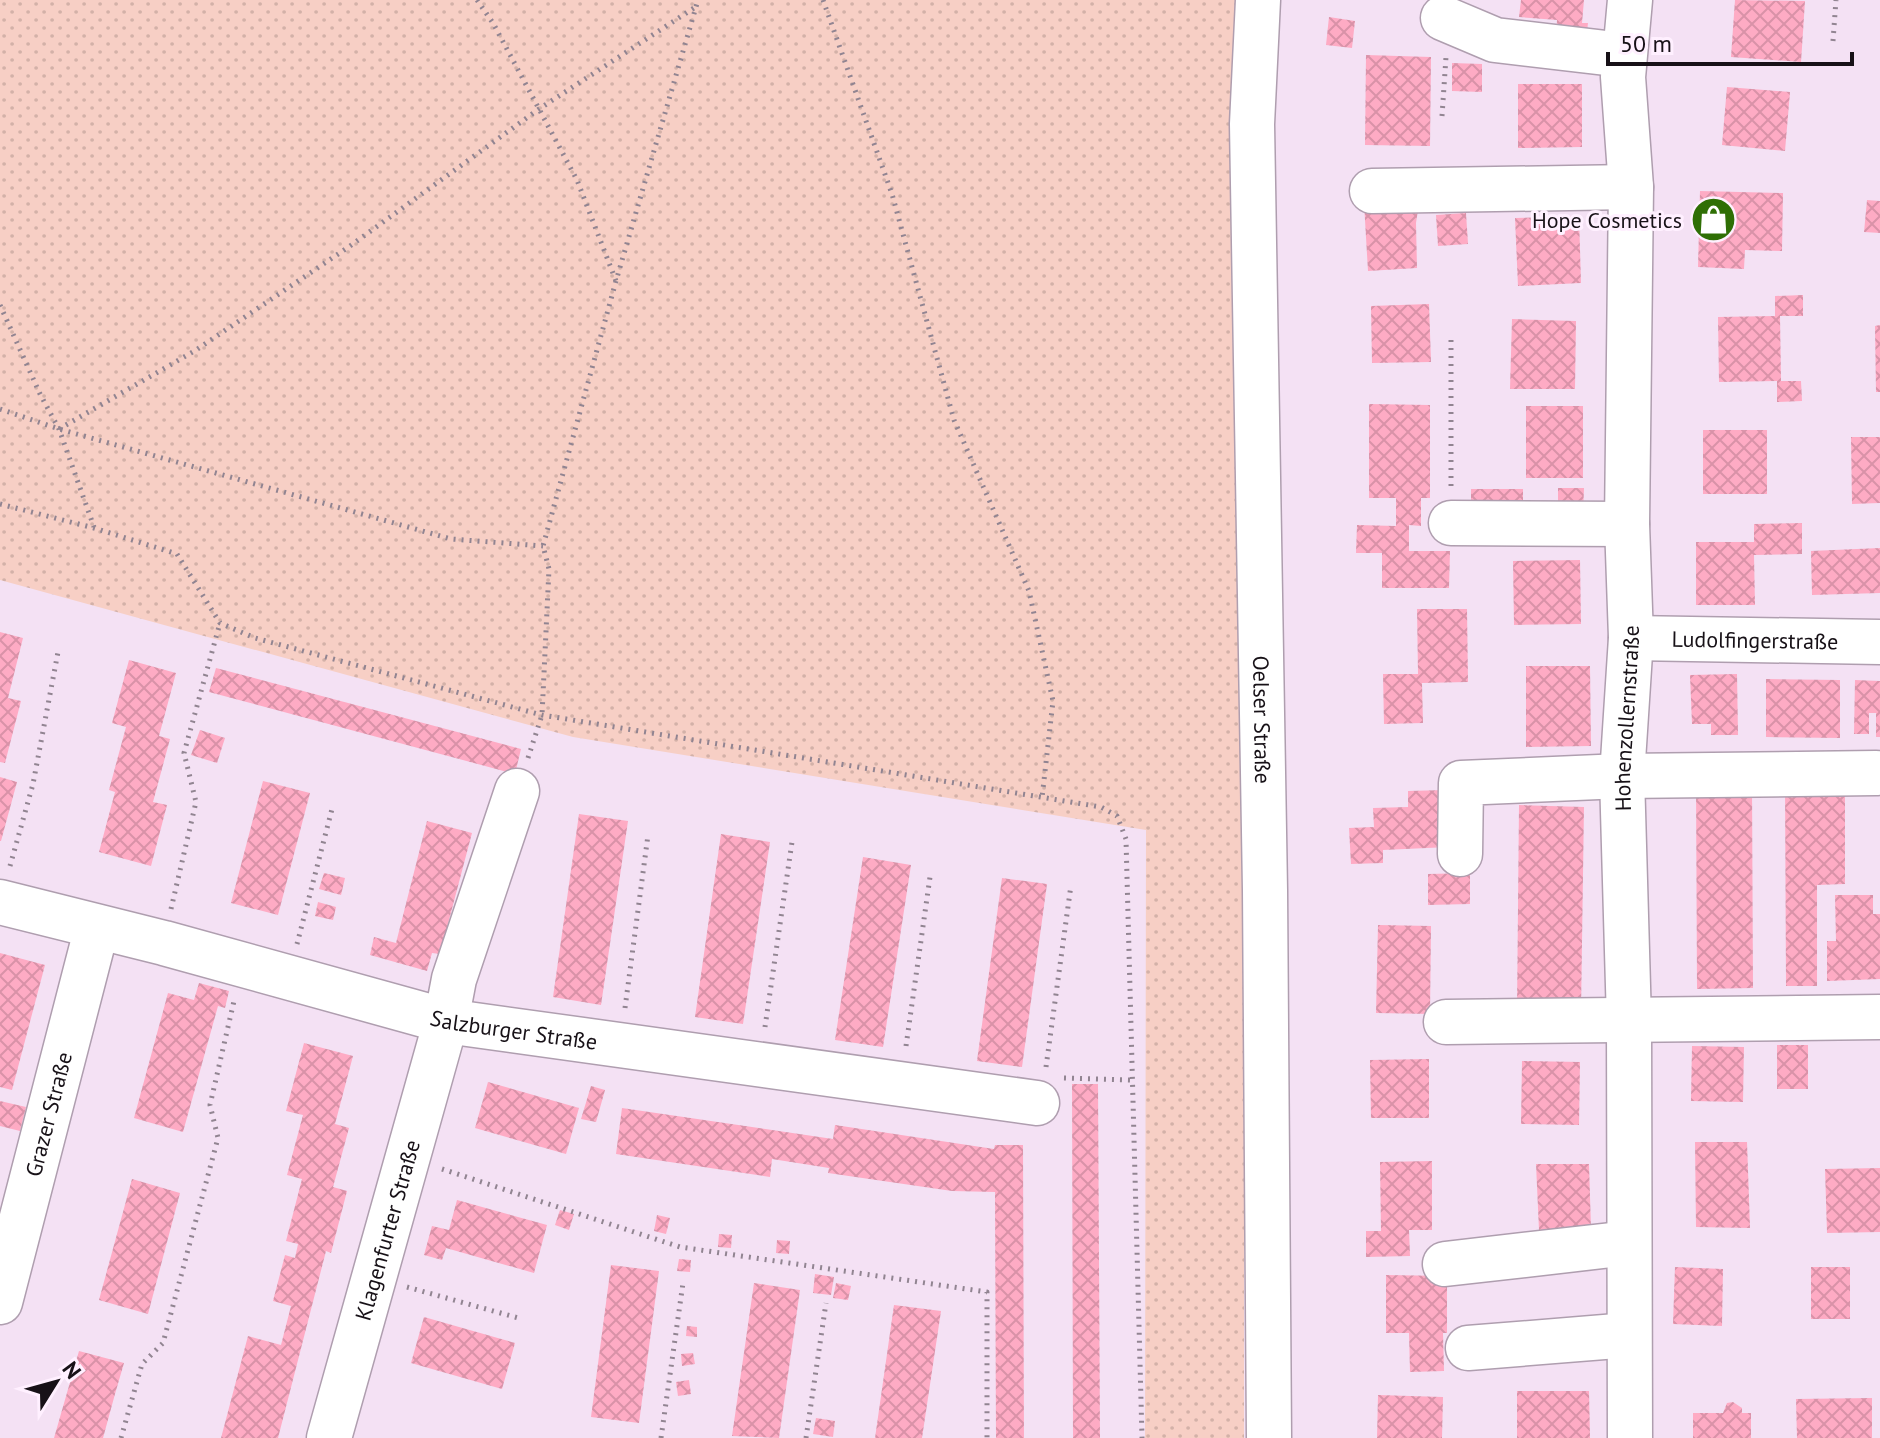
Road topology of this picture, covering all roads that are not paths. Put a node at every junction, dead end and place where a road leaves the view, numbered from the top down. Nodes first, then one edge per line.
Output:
1 (1258, 0) edge
2 (1630, 0) edge
3 (1445, 34) road end
4 (1623, 55) junction
5 (1631, 187) junction
6 (1372, 191) dead end
7 (1451, 523) road end
8 (1627, 524) junction
9 (1631, 638) junction
10 (1880, 642) edge
11 (1876, 773) dead end
12 (1622, 776) junction
13 (517, 791) dead end
14 (1460, 854) dead end
15 (0, 902) edge
16 (97, 927) junction
17 (1880, 1017) edge
18 (446, 1021) junction
19 (1629, 1021) junction
20 (1446, 1022) dead end
21 (1048, 1090) road end
22 (1629, 1243) junction
23 (1445, 1264) dead end
24 (0, 1302) edge
25 (1629, 1335) junction
26 (1468, 1348) dead end
27 (339, 1437) edge
28 (1269, 1438) edge
29 (1630, 1438) edge

1 - 28 street, Oelser Straße
2 - 4 street, Hohenzollernstraße
3 - 4 street
4 - 5 street, Hohenzollernstraße
5 - 6 street
5 - 8 street, Hohenzollernstraße
7 - 8 street
8 - 9 street, Hohenzollernstraße
9 - 10 street, Ludolfingerstraße
9 - 12 street, Hohenzollernstraße
11 - 12 street
12 - 14 street
12 - 19 street, Hohenzollernstraße
13 - 18 street, Klagenfurter Straße
15 - 16 street, Salzburger Straße
16 - 18 street, Salzburger Straße
16 - 24 street, Grazer Straße
17 - 19 street
18 - 21 street, Salzburger Straße
18 - 27 street, Klagenfurter Straße
19 - 20 street
19 - 22 street, Hohenzollernstraße
22 - 23 street
22 - 25 street, Hohenzollernstraße
25 - 26 street
25 - 29 street, Hohenzollernstraße

